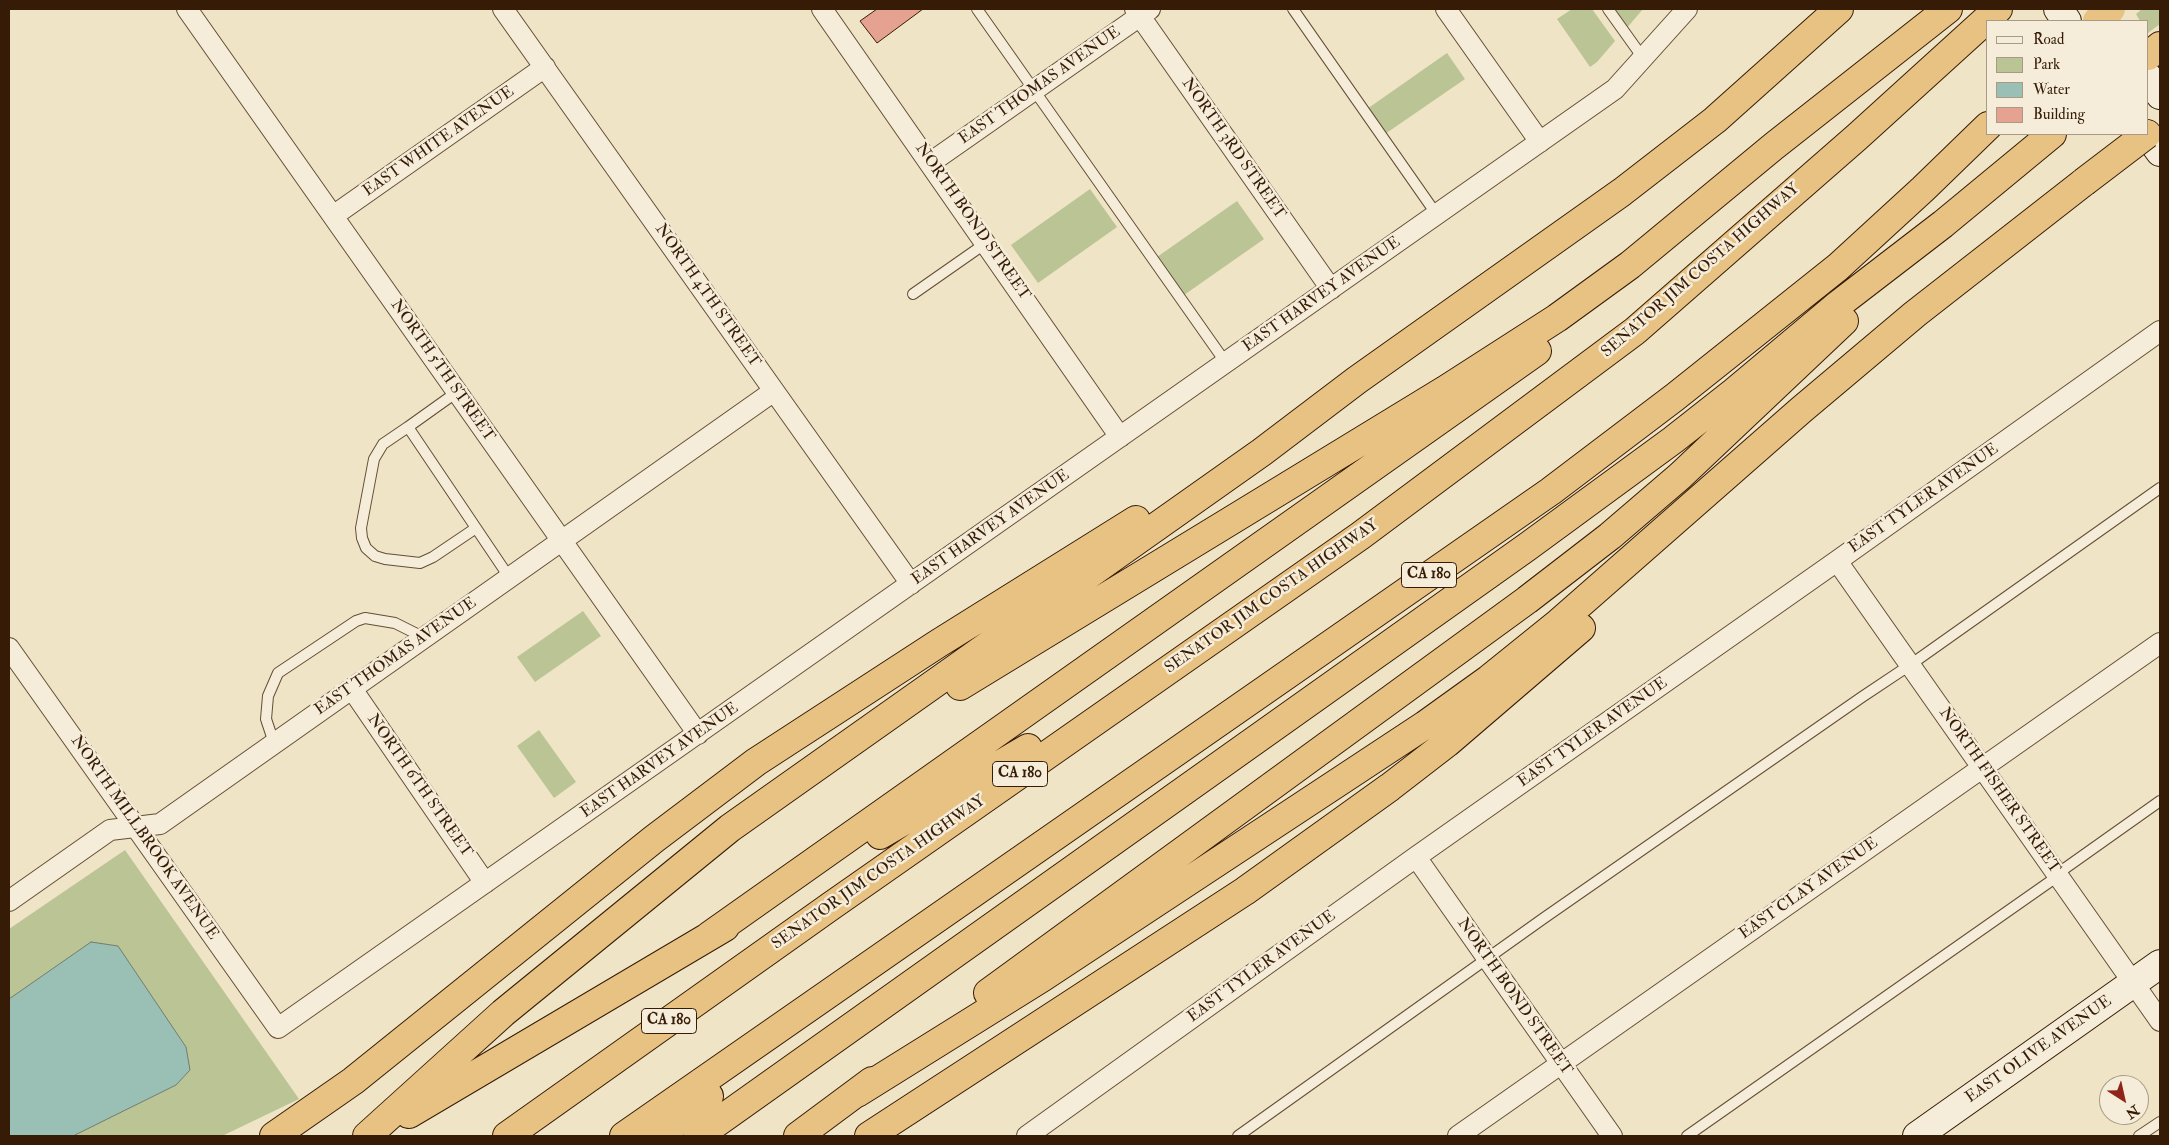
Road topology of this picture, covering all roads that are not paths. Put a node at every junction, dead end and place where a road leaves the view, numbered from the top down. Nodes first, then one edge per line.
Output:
1 (187, 9) edge
2 (504, 9) edge
3 (822, 9) edge
4 (977, 9) edge
5 (1293, 9) edge
6 (1446, 9) edge
7 (1608, 9) edge
8 (1687, 9) edge
9 (1839, 9) edge
10 (1949, 9) edge
11 (1998, 9) edge
12 (2058, 9) edge
13 (2101, 9) edge
14 (2110, 9) edge
15 (1141, 11) edge
16 (1986, 20) edge
17 (1986, 20) edge
18 (2066, 20) edge
19 (2098, 20) edge
20 (2108, 20) edge
21 (2160, 46) edge
22 (2149, 55) edge
23 (1643, 58) junction
24 (545, 67) junction
25 (2149, 78) edge
26 (1034, 90) junction
27 (2160, 95) edge
28 (2160, 125) edge
29 (1986, 128) edge
30 (2149, 133) edge
31 (2146, 135) edge
32 (2148, 135) edge
33 (2049, 136) edge
34 (1540, 142) junction
35 (2160, 152) edge
36 (930, 163) junction
37 (1437, 214) junction
38 (333, 216) junction
39 (1943, 224) junction
40 (986, 243) junction
41 (1331, 289) junction
42 (913, 294) dead end
43 (1915, 314) junction
44 (2160, 331) edge
45 (1226, 362) junction
46 (1357, 380) junction
47 (457, 392) junction
48 (774, 392) junction
49 (408, 427) junction
50 (1120, 437) junction
51 (2160, 488) edge
52 (476, 528) junction
53 (562, 540) junction
54 (1837, 561) junction
55 (509, 577) junction
56 (911, 584) junction
57 (425, 638) junction
58 (1209, 642) junction
59 (2160, 643) edge
60 (9, 648) edge
61 (1910, 665) junction
62 (352, 689) junction
63 (698, 734) junction
64 (274, 743) junction
65 (1982, 768) junction
66 (2160, 801) edge
67 (135, 826) junction
68 (1416, 857) junction
69 (2058, 875) junction
70 (485, 883) junction
71 (9, 901) edge
72 (618, 920) junction
73 (709, 936) junction
74 (1487, 959) junction
75 (2160, 964) edge
76 (2134, 983) junction
77 (841, 986) junction
78 (2160, 1021) edge
79 (278, 1028) joint
80 (1561, 1064) junction
81 (857, 1092) junction
82 (2160, 1122) edge
83 (274, 1136) edge
84 (368, 1136) edge
85 (507, 1136) edge
86 (624, 1136) edge
87 (660, 1136) edge
88 (698, 1136) edge
89 (798, 1136) edge
90 (869, 1136) edge
91 (1027, 1136) edge
92 (1238, 1136) edge
93 (1458, 1136) edge
94 (1612, 1136) edge
95 (1687, 1136) edge
96 (1917, 1136) edge
97 (2139, 1136) edge

1 - 38 street, NORTH 5TH STREET
2 - 24 street, NORTH 4TH STREET
3 - 36 street, NORTH BOND STREET
4 - 26 lane
5 - 37 lane
6 - 34 street
7 - 23 lane
8 - 23 street, EAST HARVEY AVENUE
9 - 46 highway
10 - 72 highway
10 - 73 highway
11 - 16 highway, SENATOR JIM COSTA HIGHWAY / CA 180
12 - 18 main road
13 - 20 main road
14 - 19 highway, bridge
15 - 26 street, EAST THOMAS AVENUE
15 - 41 street, NORTH 3RD STREET
17 - 58 highway, SENATOR JIM COSTA HIGHWAY / CA 180
21 - 22 highway
23 - 34 street, EAST HARVEY AVENUE
24 - 38 street, EAST WHITE AVENUE
24 - 48 street, NORTH 4TH STREET
25 - 27 main road
26 - 36 street, EAST THOMAS AVENUE
26 - 45 lane
28 - 30 highway
29 - 77 highway, CA 180
31 - 43 highway, bridge
32 - 35 main road
33 - 39 highway
34 - 37 street, EAST HARVEY AVENUE
36 - 40 street, NORTH BOND STREET
37 - 41 street, EAST HARVEY AVENUE
38 - 47 street, NORTH 5TH STREET
39 - 81 highway
39 - 88 highway
40 - 42 lane
40 - 50 street, NORTH BOND STREET
41 - 45 street, EAST HARVEY AVENUE
43 - 81 highway
43 - 90 highway
44 - 54 street, EAST TYLER AVENUE
45 - 50 street, EAST HARVEY AVENUE
46 - 72 highway
46 - 83 highway
47 - 49 lane
47 - 53 street, NORTH 5TH STREET
48 - 53 street, EAST THOMAS AVENUE
48 - 56 street, NORTH 4TH STREET
49 - 52 lane
49 - 52 lane
50 - 56 street, EAST HARVEY AVENUE
51 - 61 lane
52 - 55 lane
53 - 55 street, EAST THOMAS AVENUE
53 - 63 street, NORTH 5TH STREET
54 - 61 street, NORTH FISHER STREET
54 - 68 street, EAST TYLER AVENUE
55 - 57 street, EAST THOMAS AVENUE
56 - 63 street, EAST HARVEY AVENUE
57 - 62 street, EAST THOMAS AVENUE
57 - 64 lane
58 - 73 highway
58 - 85 highway, SENATOR JIM COSTA HIGHWAY / CA 180
59 - 65 street, EAST CLAY AVENUE
60 - 67 street, NORTH MILLBROOK AVENUE
61 - 65 street, NORTH FISHER STREET
61 - 74 lane
62 - 64 street, EAST THOMAS AVENUE
62 - 70 street, NORTH 6TH STREET
63 - 70 street, EAST HARVEY AVENUE
64 - 67 street, EAST THOMAS AVENUE
65 - 69 street, NORTH FISHER STREET
65 - 80 street, EAST CLAY AVENUE
66 - 69 lane
67 - 71 street, EAST THOMAS AVENUE
67 - 79 street, NORTH MILLBROOK AVENUE
68 - 74 street, NORTH BOND STREET
68 - 91 street, EAST TYLER AVENUE
69 - 76 street, NORTH FISHER STREET
69 - 95 lane
70 - 79 street, EAST HARVEY AVENUE
72 - 84 highway
73 - 84 highway
74 - 80 street, NORTH BOND STREET
74 - 92 lane
75 - 76 main road, EAST OLIVE AVENUE
76 - 78 street, NORTH FISHER STREET
76 - 96 main road, EAST OLIVE AVENUE
77 - 86 highway, CA 180
77 - 87 highway
80 - 93 street, EAST CLAY AVENUE
80 - 94 street, NORTH BOND STREET
81 - 89 highway
82 - 97 lane

